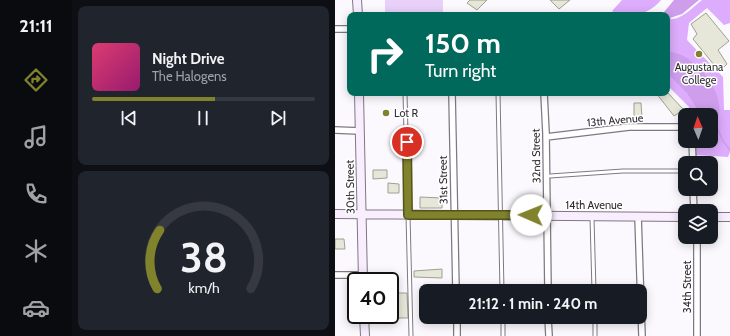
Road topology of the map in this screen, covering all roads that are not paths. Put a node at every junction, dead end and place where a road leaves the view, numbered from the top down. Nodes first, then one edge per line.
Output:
1 (357, 0) edge
2 (358, 12) edge
3 (335, 29) edge
4 (347, 29) edge
5 (359, 96) edge
6 (405, 96) edge
7 (452, 96) edge
8 (498, 96) edge
9 (543, 96) edge
10 (678, 127) edge
11 (335, 130) edge
12 (360, 130) junction
13 (546, 137) junction
14 (678, 171) edge
15 (550, 176) dead end
16 (335, 214) edge
17 (362, 215) junction
18 (408, 215) junction
19 (453, 215) junction
20 (500, 215) junction
21 (546, 216) junction
22 (592, 216) junction
23 (638, 216) junction
24 (678, 217) edge
25 (718, 217) edge
26 (730, 217) edge
27 (697, 244) edge
28 (363, 272) edge
29 (335, 275) edge
30 (347, 276) edge
31 (456, 284) edge
32 (502, 284) edge
33 (548, 284) edge
34 (594, 284) edge
35 (364, 324) edge
36 (457, 324) edge
37 (503, 324) edge
38 (549, 324) edge
39 (595, 324) edge
40 (365, 336) edge
41 (411, 336) edge
42 (457, 336) edge
43 (503, 336) edge
44 (549, 336) edge
45 (595, 336) edge
46 (642, 336) edge
47 (697, 336) edge

1 - 2 street
3 - 4 street
5 - 12 street, 30th Street
6 - 18 lane
7 - 19 street, 31st Street
8 - 20 lane
9 - 13 street, 32nd Street
10 - 13 street, 13th Avenue
11 - 12 street
12 - 17 street, 30th Street
13 - 21 street, 32nd Street
14 - 15 lane
16 - 17 street, 14th Avenue
17 - 18 street, 14th Avenue
17 - 28 street, 30th Street
18 - 19 street, 14th Avenue
18 - 41 lane
19 - 20 street, 14th Avenue
19 - 31 street, 31st Street
20 - 21 street, 14th Avenue
20 - 32 lane
21 - 22 street, 14th Avenue
21 - 33 street, 32nd Street
22 - 23 street, 14th Avenue
22 - 34 lane
23 - 24 street, 14th Avenue
23 - 46 street
25 - 26 street
27 - 47 street, 34th Street
29 - 30 street
35 - 40 street
36 - 42 street
37 - 43 lane
38 - 44 street
39 - 45 lane

